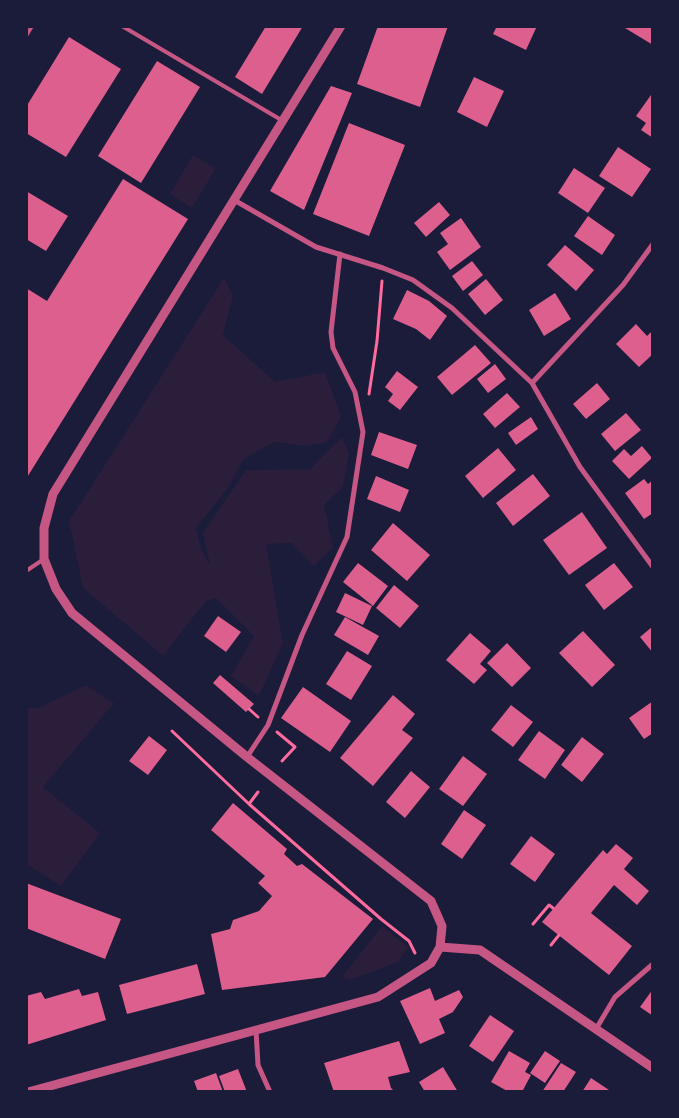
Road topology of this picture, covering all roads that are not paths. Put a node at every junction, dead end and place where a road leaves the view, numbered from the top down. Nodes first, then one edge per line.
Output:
1 (32, 26) edge
2 (122, 26) edge
3 (341, 26) edge
4 (26, 36) edge
5 (283, 121) junction
6 (234, 200) junction
7 (653, 244) edge
8 (340, 254) junction
9 (532, 383) junction
10 (44, 558) junction
11 (653, 567) edge
12 (26, 571) edge
13 (247, 758) junction
14 (440, 947) junction
15 (653, 964) edge
16 (256, 1029) junction
17 (596, 1029) junction
18 (653, 1068) edge
19 (32, 1091) edge
20 (270, 1092) edge

1 - 4 lane
2 - 5 lane
3 - 5 street
5 - 6 street
6 - 8 street
6 - 10 street
7 - 9 street
8 - 9 street
8 - 13 street
9 - 11 street
10 - 12 lane
10 - 13 street
13 - 14 street
14 - 16 street
14 - 17 street
15 - 17 street
16 - 19 street
16 - 20 street
17 - 18 street

